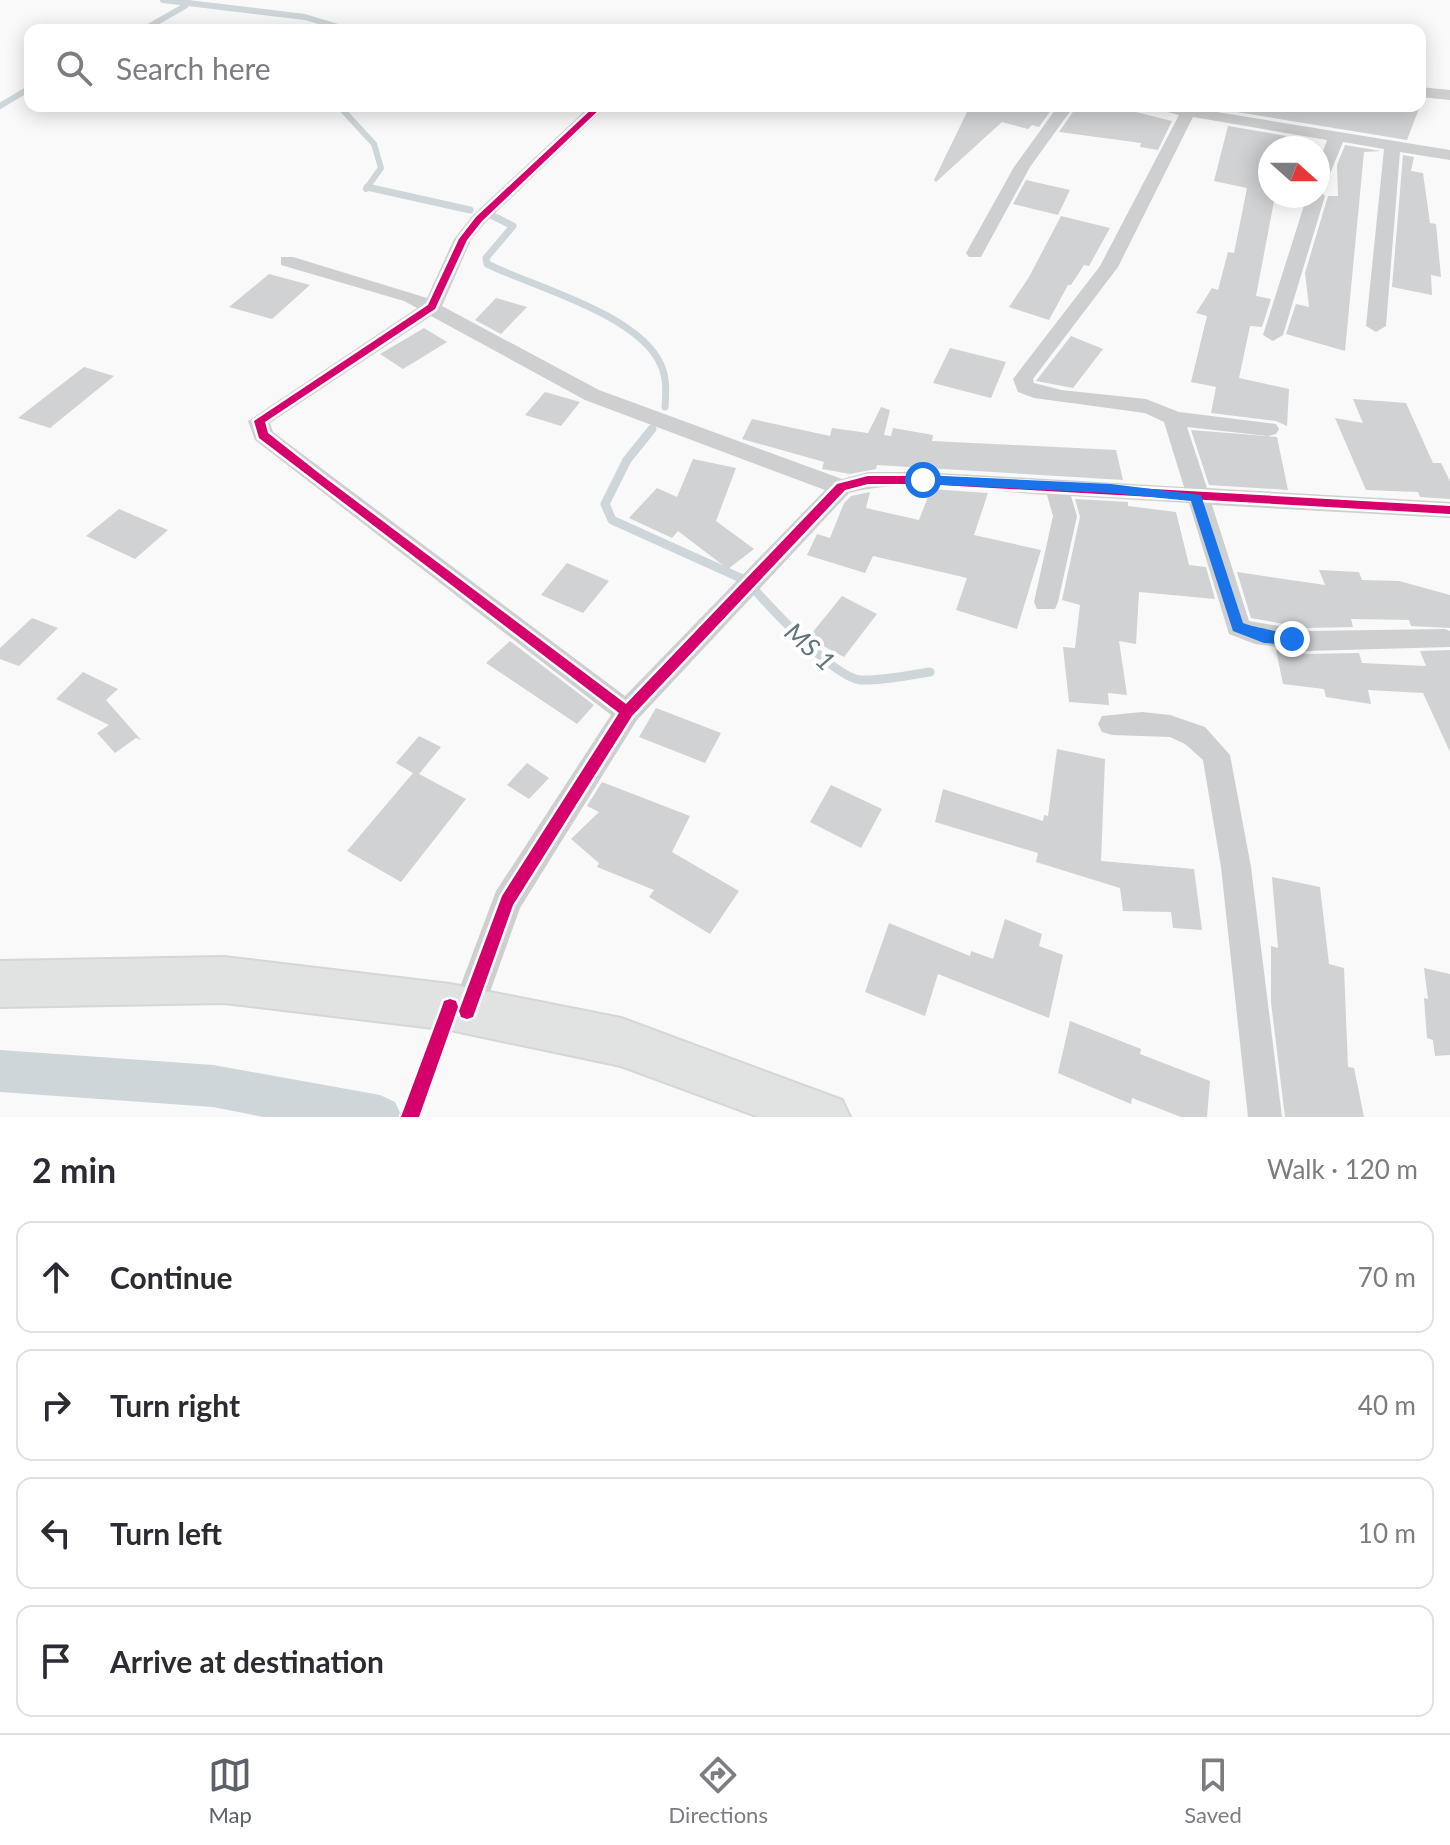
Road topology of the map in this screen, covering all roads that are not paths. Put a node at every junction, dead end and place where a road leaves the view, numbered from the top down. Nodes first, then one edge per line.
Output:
1 (1426, 93) edge
2 (1450, 95) edge
3 (593, 112) edge
4 (1062, 112) edge
5 (1178, 112) edge
6 (1187, 114) junction
7 (1337, 135) junction
8 (1393, 144) junction
9 (1330, 155) edge
10 (1450, 155) edge
11 (1312, 208) edge
12 (975, 253) dead end
13 (287, 261) dead end
14 (432, 307) junction
15 (1376, 326) dead end
16 (1273, 335) dead end
17 (1174, 418) junction
18 (1268, 429) dead end
19 (1056, 486) junction
20 (841, 487) junction
21 (1196, 498) junction
22 (1450, 510) edge
23 (1046, 602) dead end
24 (1445, 639) dead end
25 (627, 712) junction
26 (1112, 724) dead end
27 (0, 984) edge
28 (467, 1011) junction
29 (825, 1117) edge
30 (1265, 1117) edge

1 - 2 street
3 - 14 street
4 - 12 street
5 - 6 street
6 - 7 street
6 - 17 street
7 - 8 street
7 - 9 street
8 - 10 street
8 - 15 street
11 - 16 street
13 - 14 street
14 - 20 street
14 - 25 street
17 - 18 street
17 - 21 street
19 - 20 street
19 - 21 street
19 - 23 street
20 - 25 street
21 - 22 street
21 - 24 street
25 - 28 street
26 - 30 street
27 - 28 street
28 - 29 street

